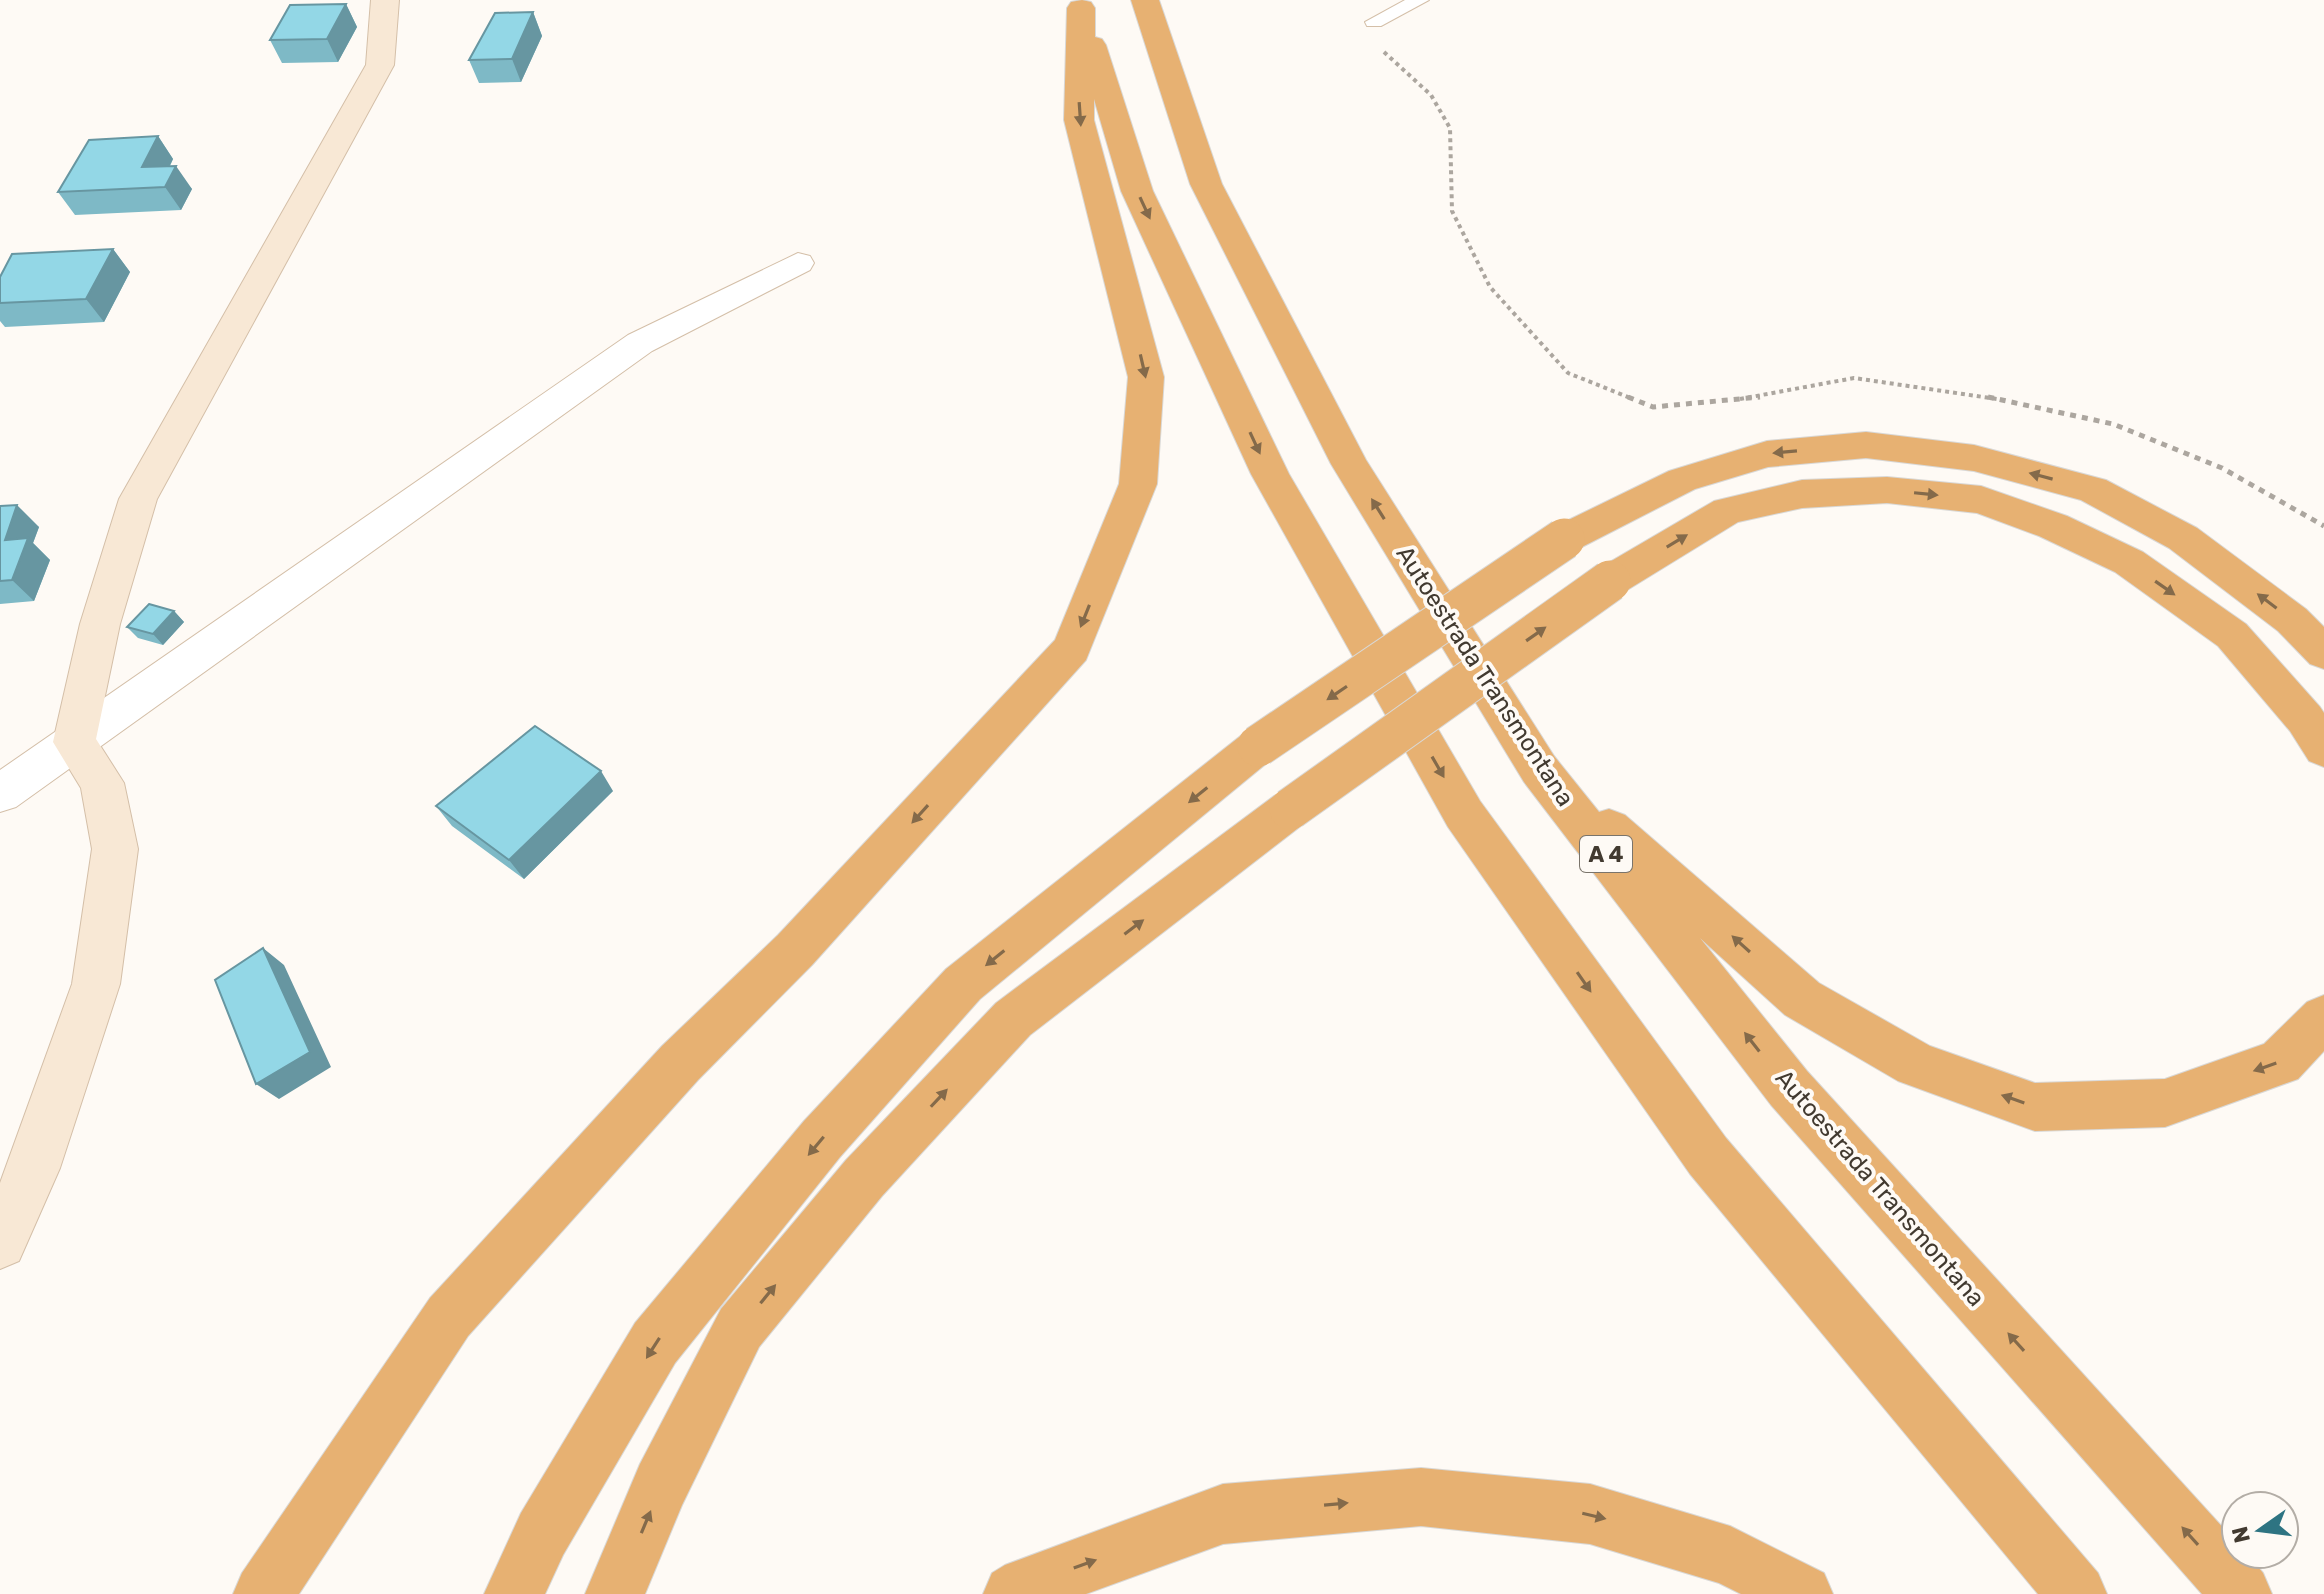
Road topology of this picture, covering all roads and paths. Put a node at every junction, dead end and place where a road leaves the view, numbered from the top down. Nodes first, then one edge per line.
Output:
1 (385, 0) edge
2 (1145, 0) edge
3 (1420, 0) edge
4 (1081, 4) edge
5 (1374, 22) joint
6 (798, 263) dead end
7 (2324, 526) edge
8 (2324, 653) edge
9 (74, 742) junction
10 (2324, 749) edge
11 (1539, 769) junction
12 (0, 794) edge
13 (2324, 1018) edge
14 (0, 1242) edge
15 (263, 1594) edge
16 (514, 1594) edge
17 (615, 1594) edge
18 (1013, 1594) edge
19 (1803, 1594) edge
20 (2077, 1594) edge
21 (2242, 1594) edge

1 - 9 street
11 -> 2 highway, Autoestrada Transmontana / A 4
3 - 5 lane
4 -> 15 highway
4 -> 20 highway
5 - 7 path
6 - 9 street
8 -> 16 highway, bridge
9 - 12 street
9 - 14 street
17 -> 10 highway, bridge
13 -> 11 highway
21 -> 11 highway, Autoestrada Transmontana / A 4
18 -> 19 highway

